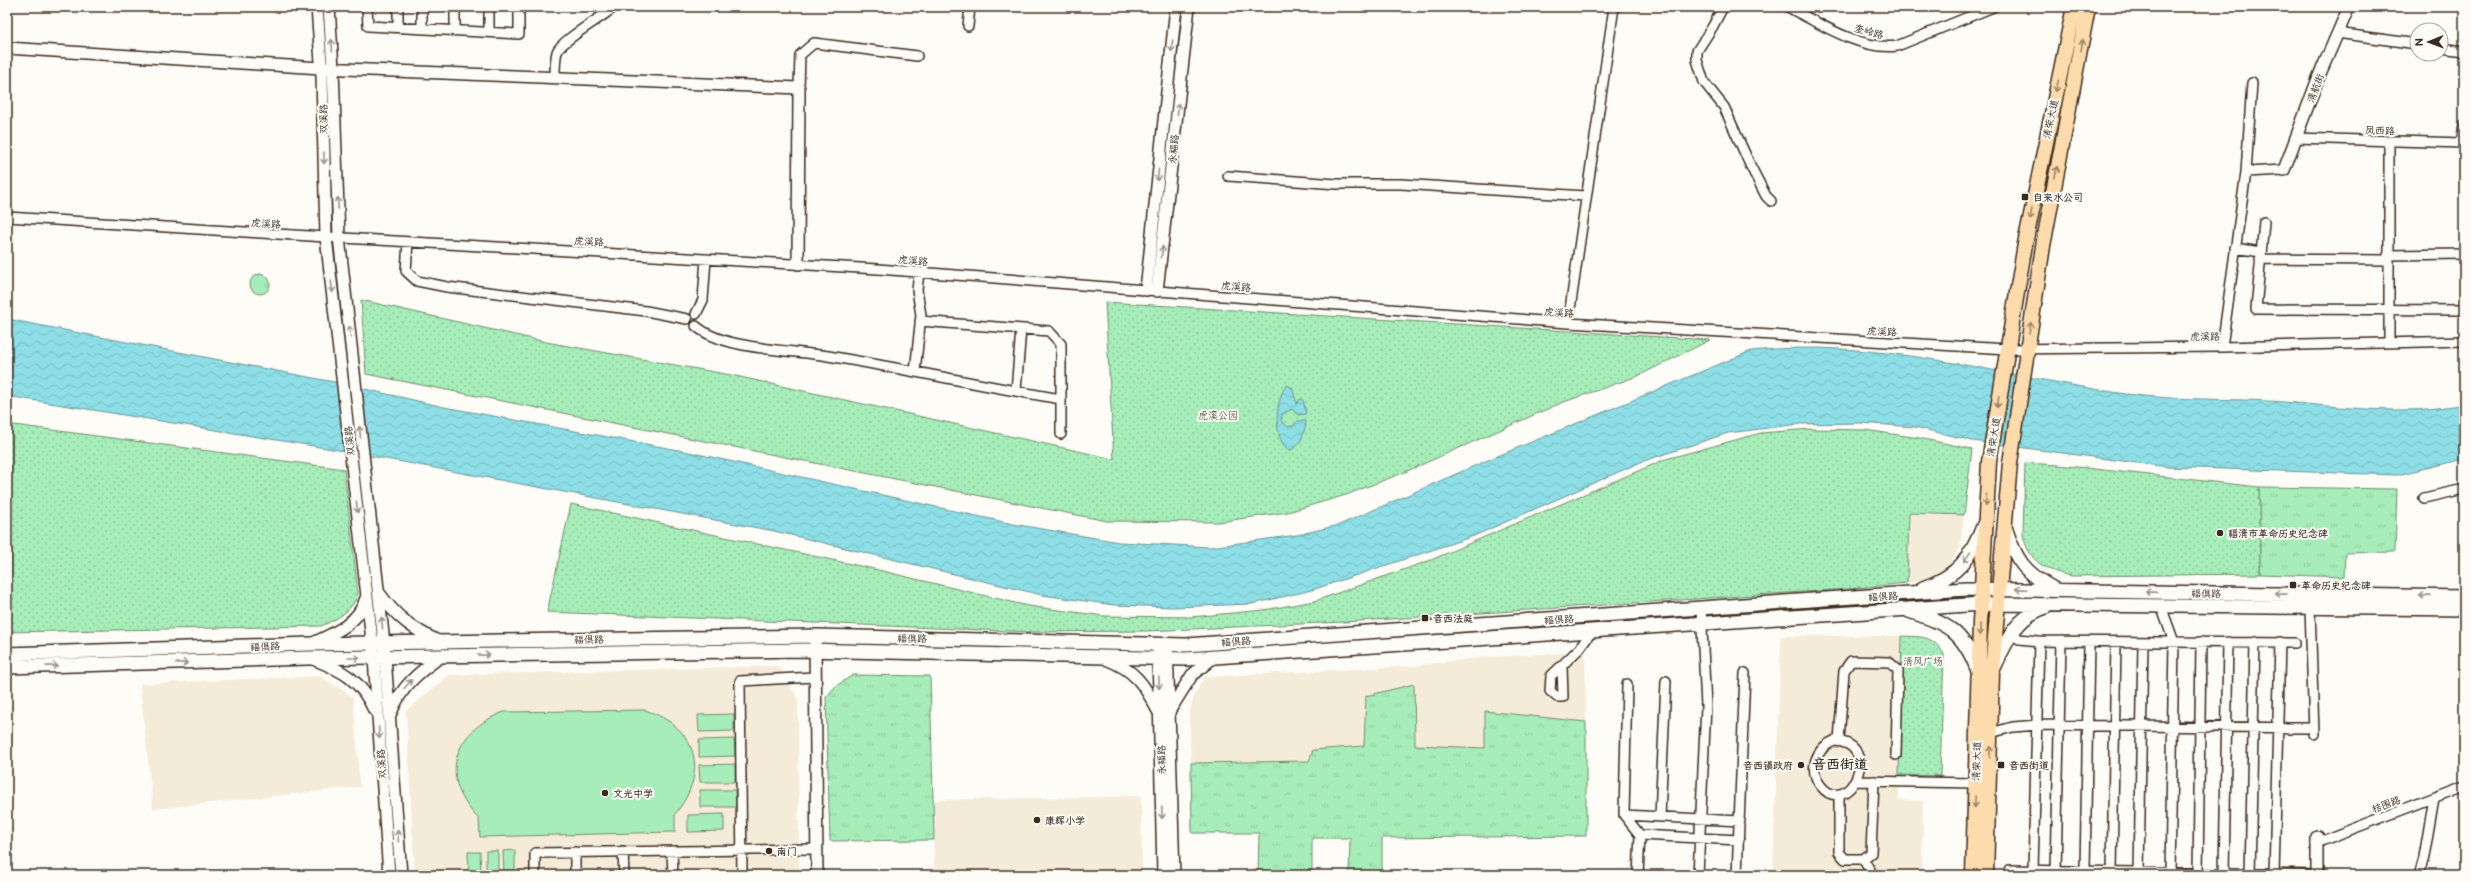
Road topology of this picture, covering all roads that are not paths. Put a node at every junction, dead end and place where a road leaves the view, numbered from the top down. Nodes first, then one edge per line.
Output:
1 (317, 7) edge
2 (329, 7) edge
3 (367, 7) edge
4 (398, 7) edge
5 (422, 7) edge
6 (455, 7) edge
7 (489, 7) edge
8 (519, 7) edge
9 (614, 7) edge
10 (970, 7) edge
11 (1176, 7) edge
12 (1190, 7) edge
13 (1614, 7) edge
14 (1723, 7) edge
15 (1788, 7) edge
16 (1993, 7) edge
17 (2074, 7) edge
18 (2088, 7) edge
19 (2349, 7) edge
20 (968, 26) dead end
21 (398, 27) junction
22 (422, 29) junction
23 (455, 30) junction
24 (489, 32) junction
25 (2337, 33) junction
26 (2409, 43) edge
27 (7, 48) edge
28 (2449, 49) edge
29 (2464, 51) edge
30 (916, 56) dead end
31 (321, 68) junction
32 (333, 68) junction
33 (555, 77) junction
34 (2252, 83) dead end
35 (799, 88) junction
36 (2464, 125) edge
37 (2295, 138) junction
38 (2389, 141) junction
39 (2463, 143) edge
40 (2284, 170) joint
41 (2246, 172) junction
42 (1228, 176) dead end
43 (1585, 196) junction
44 (1771, 201) dead end
45 (7, 217) edge
46 (2264, 222) dead end
47 (339, 237) junction
48 (326, 238) junction
49 (408, 242) junction
50 (2235, 248) junction
51 (2464, 254) edge
52 (2261, 256) junction
53 (2388, 257) junction
54 (706, 259) junction
55 (798, 264) junction
56 (919, 272) junction
57 (1152, 290) junction
58 (2388, 310) junction
59 (2464, 310) edge
60 (696, 314) junction
61 (687, 319) junction
62 (920, 321) junction
63 (1568, 323) junction
64 (696, 326) junction
65 (1020, 329) junction
66 (2464, 341) edge
67 (2389, 343) junction
68 (2222, 347) junction
69 (2007, 349) junction
70 (2026, 349) junction
71 (915, 372) junction
72 (1016, 392) junction
73 (1061, 399) junction
74 (1061, 434) dead end
75 (2464, 489) edge
76 (2424, 498) dead end
77 (1985, 523) junction
78 (2004, 524) junction
79 (2001, 588) junction
80 (1981, 589) junction
81 (2057, 590) junction
82 (379, 592) junction
83 (1905, 594) junction
84 (366, 595) junction
85 (2464, 597) edge
86 (1981, 604) junction
87 (1999, 604) junction
88 (2056, 604) junction
89 (2161, 606) junction
90 (2310, 607) junction
91 (1701, 609) junction
92 (1904, 609) junction
93 (2464, 609) edge
94 (1702, 623) junction
95 (1592, 631) junction
96 (2012, 633) junction
97 (815, 636) junction
98 (2039, 641) junction
99 (2061, 641) junction
100 (441, 642) junction
101 (2089, 642) junction
102 (2116, 642) junction
103 (2143, 642) junction
104 (2174, 642) junction
105 (2201, 642) junction
106 (2228, 642) junction
107 (2255, 642) junction
108 (2280, 642) junction
109 (2295, 643) dead end
110 (310, 644) junction
111 (378, 644) junction
112 (1163, 644) junction
113 (815, 650) junction
114 (8, 653) edge
115 (443, 656) junction
116 (379, 657) junction
117 (1101, 657) junction
118 (1214, 657) junction
119 (308, 658) junction
120 (1163, 659) junction
121 (1562, 666) dead end
122 (9, 668) edge
123 (1985, 672) junction
124 (1746, 673) dead end
125 (815, 677) junction
126 (1666, 680) dead end
127 (1627, 684) dead end
128 (1164, 713) junction
129 (378, 717) junction
130 (390, 717) junction
131 (2060, 725) junction
132 (2088, 725) junction
133 (2114, 725) junction
134 (2141, 725) junction
135 (2038, 726) junction
136 (2172, 726) junction
137 (2201, 727) junction
138 (2226, 728) junction
139 (2254, 728) junction
140 (2279, 728) junction
141 (1990, 732) junction
142 (1839, 741) junction
143 (1896, 755) dead end
144 (1856, 781) junction
145 (1874, 782) junction
146 (1976, 783) junction
147 (2464, 786) edge
148 (1839, 794) junction
149 (2434, 798) junction
150 (1624, 815) junction
151 (1660, 817) junction
152 (1700, 819) junction
153 (1740, 821) junction
154 (1640, 835) junction
155 (1699, 838) junction
156 (2316, 839) joint
157 (1739, 840) junction
158 (742, 849) junction
159 (817, 849) junction
160 (672, 850) junction
161 (623, 851) junction
162 (575, 852) junction
163 (1863, 859) junction
164 (2009, 870) dead end
165 (2052, 872) edge
166 (2080, 872) edge
167 (2112, 872) junction
168 (2139, 872) junction
169 (2032, 873) edge
170 (2102, 873) edge
171 (2127, 873) edge
172 (2170, 874) edge
173 (2198, 874) edge
174 (2224, 874) edge
175 (2250, 874) edge
176 (2274, 874) edge
177 (389, 875) edge
178 (401, 875) edge
179 (535, 875) edge
180 (575, 875) edge
181 (624, 875) edge
182 (673, 875) edge
183 (742, 875) edge
184 (817, 875) edge
185 (1163, 875) edge
186 (1174, 875) edge
187 (1638, 875) edge
188 (1698, 875) edge
189 (1737, 875) edge
190 (1874, 875) edge
191 (1973, 875) edge
192 (1986, 875) edge
193 (2317, 875) edge
194 (2419, 875) edge

1 - 31 street, 双溪路
32 -> 2 street, 双溪路
3 - 21 street
4 - 21 street
5 - 22 street
6 - 23 street
7 - 24 street
8 - 24 street
9 - 33 street
10 - 20 street
11 -> 57 street, 永福路
57 -> 12 street, 永福路
13 - 43 street
14 - 44 street
15 - 16 street, 奎岭路
17 -> 69 main road, 清荣大道
70 -> 18 main road, 清荣大道
19 - 25 street, 清航街
21 - 22 street
22 - 23 street
23 - 24 street
25 - 26 street
25 - 37 street, 清航街
27 - 31 street
28 - 29 street
30 - 35 street
31 - 32 street
31 -> 48 street, 双溪路
32 - 33 street
47 -> 32 street, 双溪路
33 - 35 street
34 - 41 street
35 - 55 street
36 - 39 street
37 - 38 street, 凤西路
37 - 40 street, 清航街
38 - 39 street, 凤西路
38 - 53 street
40 - 41 street
41 - 50 street
42 - 43 street
43 - 63 street
45 - 48 street, 虎溪路
46 - 52 street
47 - 48 street, 虎溪路
47 - 49 street, 虎溪路
82 -> 47 street, 双溪路
48 -> 84 street, 双溪路
49 - 54 street, 虎溪路
49 - 61 street
50 - 52 street
50 - 68 street
51 - 53 street
52 - 53 street
52 - 58 street
53 - 58 street
54 - 55 street, 虎溪路
54 - 60 street
55 - 56 street, 虎溪路
56 - 57 street, 虎溪路
56 - 62 street
57 - 63 street, 虎溪路
58 - 59 street
58 - 67 street
60 - 61 street
60 - 64 street
61 - 64 street
62 - 65 street
62 - 71 street
63 - 69 street, 虎溪路
64 - 71 street
65 - 72 street
65 - 73 street
66 - 67 street, 虎溪路
67 - 68 street, 虎溪路
68 - 70 street, 虎溪路
69 - 70 street, 虎溪路
69 -> 77 main road, 清荣大道
70 - 78 main road, 清荣大道
71 - 72 street
72 - 73 street
73 - 74 street
75 - 76 street
77 - 80 main road, 清荣大道
77 -> 83 main road
78 - 79 main road, 清荣大道
78 - 81 main road
79 - 80 main road, 福俱路
81 -> 79 main road, 福俱路
79 - 87 main road, 清荣大道
80 - 83 main road, 福俱路
80 - 86 main road, 清荣大道
85 -> 81 main road, 福俱路
82 - 100 street
111 -> 82 street, 双溪路
83 - 91 main road, 福俱路
84 - 110 street
84 - 111 street, 双溪路
86 - 87 main road, 福俱路
86 - 92 main road, 福俱路
86 -> 123 main road, 清荣大道
87 - 88 main road, 福俱路
87 - 123 main road, 清荣大道
88 - 89 main road, 福俱路
88 - 96 main road
89 - 90 main road, 福俱路
89 - 104 street
90 - 93 main road, 福俱路
90 - 140 street
91 - 94 street
91 - 112 main road, 福俱路
92 - 94 main road, 福俱路
92 - 123 main road
94 - 95 main road, 福俱路
94 - 152 street
95 - 118 main road, 福俱路
95 - 121 street
96 - 98 street
96 - 123 main road
97 - 100 main road, 福俱路
97 - 112 main road, 福俱路
97 - 113 street
98 - 99 street
98 - 135 street
99 - 101 street
99 - 131 street
100 - 111 main road, 福俱路
101 - 102 street
101 - 132 street
102 - 103 street
102 - 133 street
103 - 104 street
103 - 134 street
104 - 105 street
104 - 136 street
105 - 106 street
105 - 137 street
106 - 107 street
106 - 138 street
107 - 108 street
107 - 139 street
108 - 109 street
108 - 140 street
110 - 111 main road, 福俱路
110 - 114 main road, 福俱路
111 - 116 street, 双溪路
112 - 120 street, 永福路
115 -> 113 main road, 福俱路
113 - 117 main road, 福俱路
113 - 125 street
115 - 116 main road, 福俱路
130 -> 115 street
119 -> 116 main road, 福俱路
116 - 129 street, 双溪路
116 - 130 street, 双溪路
117 - 120 main road, 福俱路
117 - 128 street
118 - 120 main road, 福俱路
118 - 128 street
122 -> 119 main road, 福俱路
119 - 129 street
120 - 128 street, 永福路
123 - 141 main road, 清荣大道
123 - 146 main road, 清荣大道
124 - 153 street
125 - 158 street
125 - 159 street
126 - 151 street
127 - 150 street
128 -> 185 street, 永福路
128 - 186 street, 永福路
129 -> 177 street, 双溪路
178 -> 130 street, 双溪路
131 - 132 street
131 - 135 street
131 - 165 street
132 - 133 street
132 - 166 street
133 - 134 street
133 - 167 street
134 - 136 street
134 - 168 street
135 - 141 street
135 - 169 street
136 - 137 street
136 - 172 street
137 - 138 street
137 - 173 street
138 - 139 street
138 - 174 street
139 - 140 street
139 - 175 street
140 - 176 street
192 -> 141 main road, 清荣大道
142 - 143 street
142 - 144 street
142 - 148 street
144 - 145 street
144 - 148 street
145 - 146 street
145 - 163 street
146 -> 191 main road, 清荣大道
147 - 149 street, 桔围路
148 - 163 street
149 - 156 street, 桔围路
149 - 194 street
150 - 151 street
150 - 154 street
151 - 152 street
152 - 153 street
152 - 155 street
153 - 157 street
154 - 155 street
154 - 187 street
155 - 157 street
155 - 188 street
156 - 193 street
157 - 189 street
158 - 159 street
158 - 160 street
158 - 183 street
159 - 184 street
160 - 161 street
160 - 182 street
161 - 162 street
161 - 181 street
162 - 179 street
162 - 180 street
163 - 190 street
164 - 169 street
165 - 166 street
165 - 169 street
166 - 170 street
167 - 170 street
167 - 171 street
168 - 171 street
168 - 172 street
172 - 173 street
173 - 174 street
174 - 175 street
175 - 176 street
176 - 193 street

